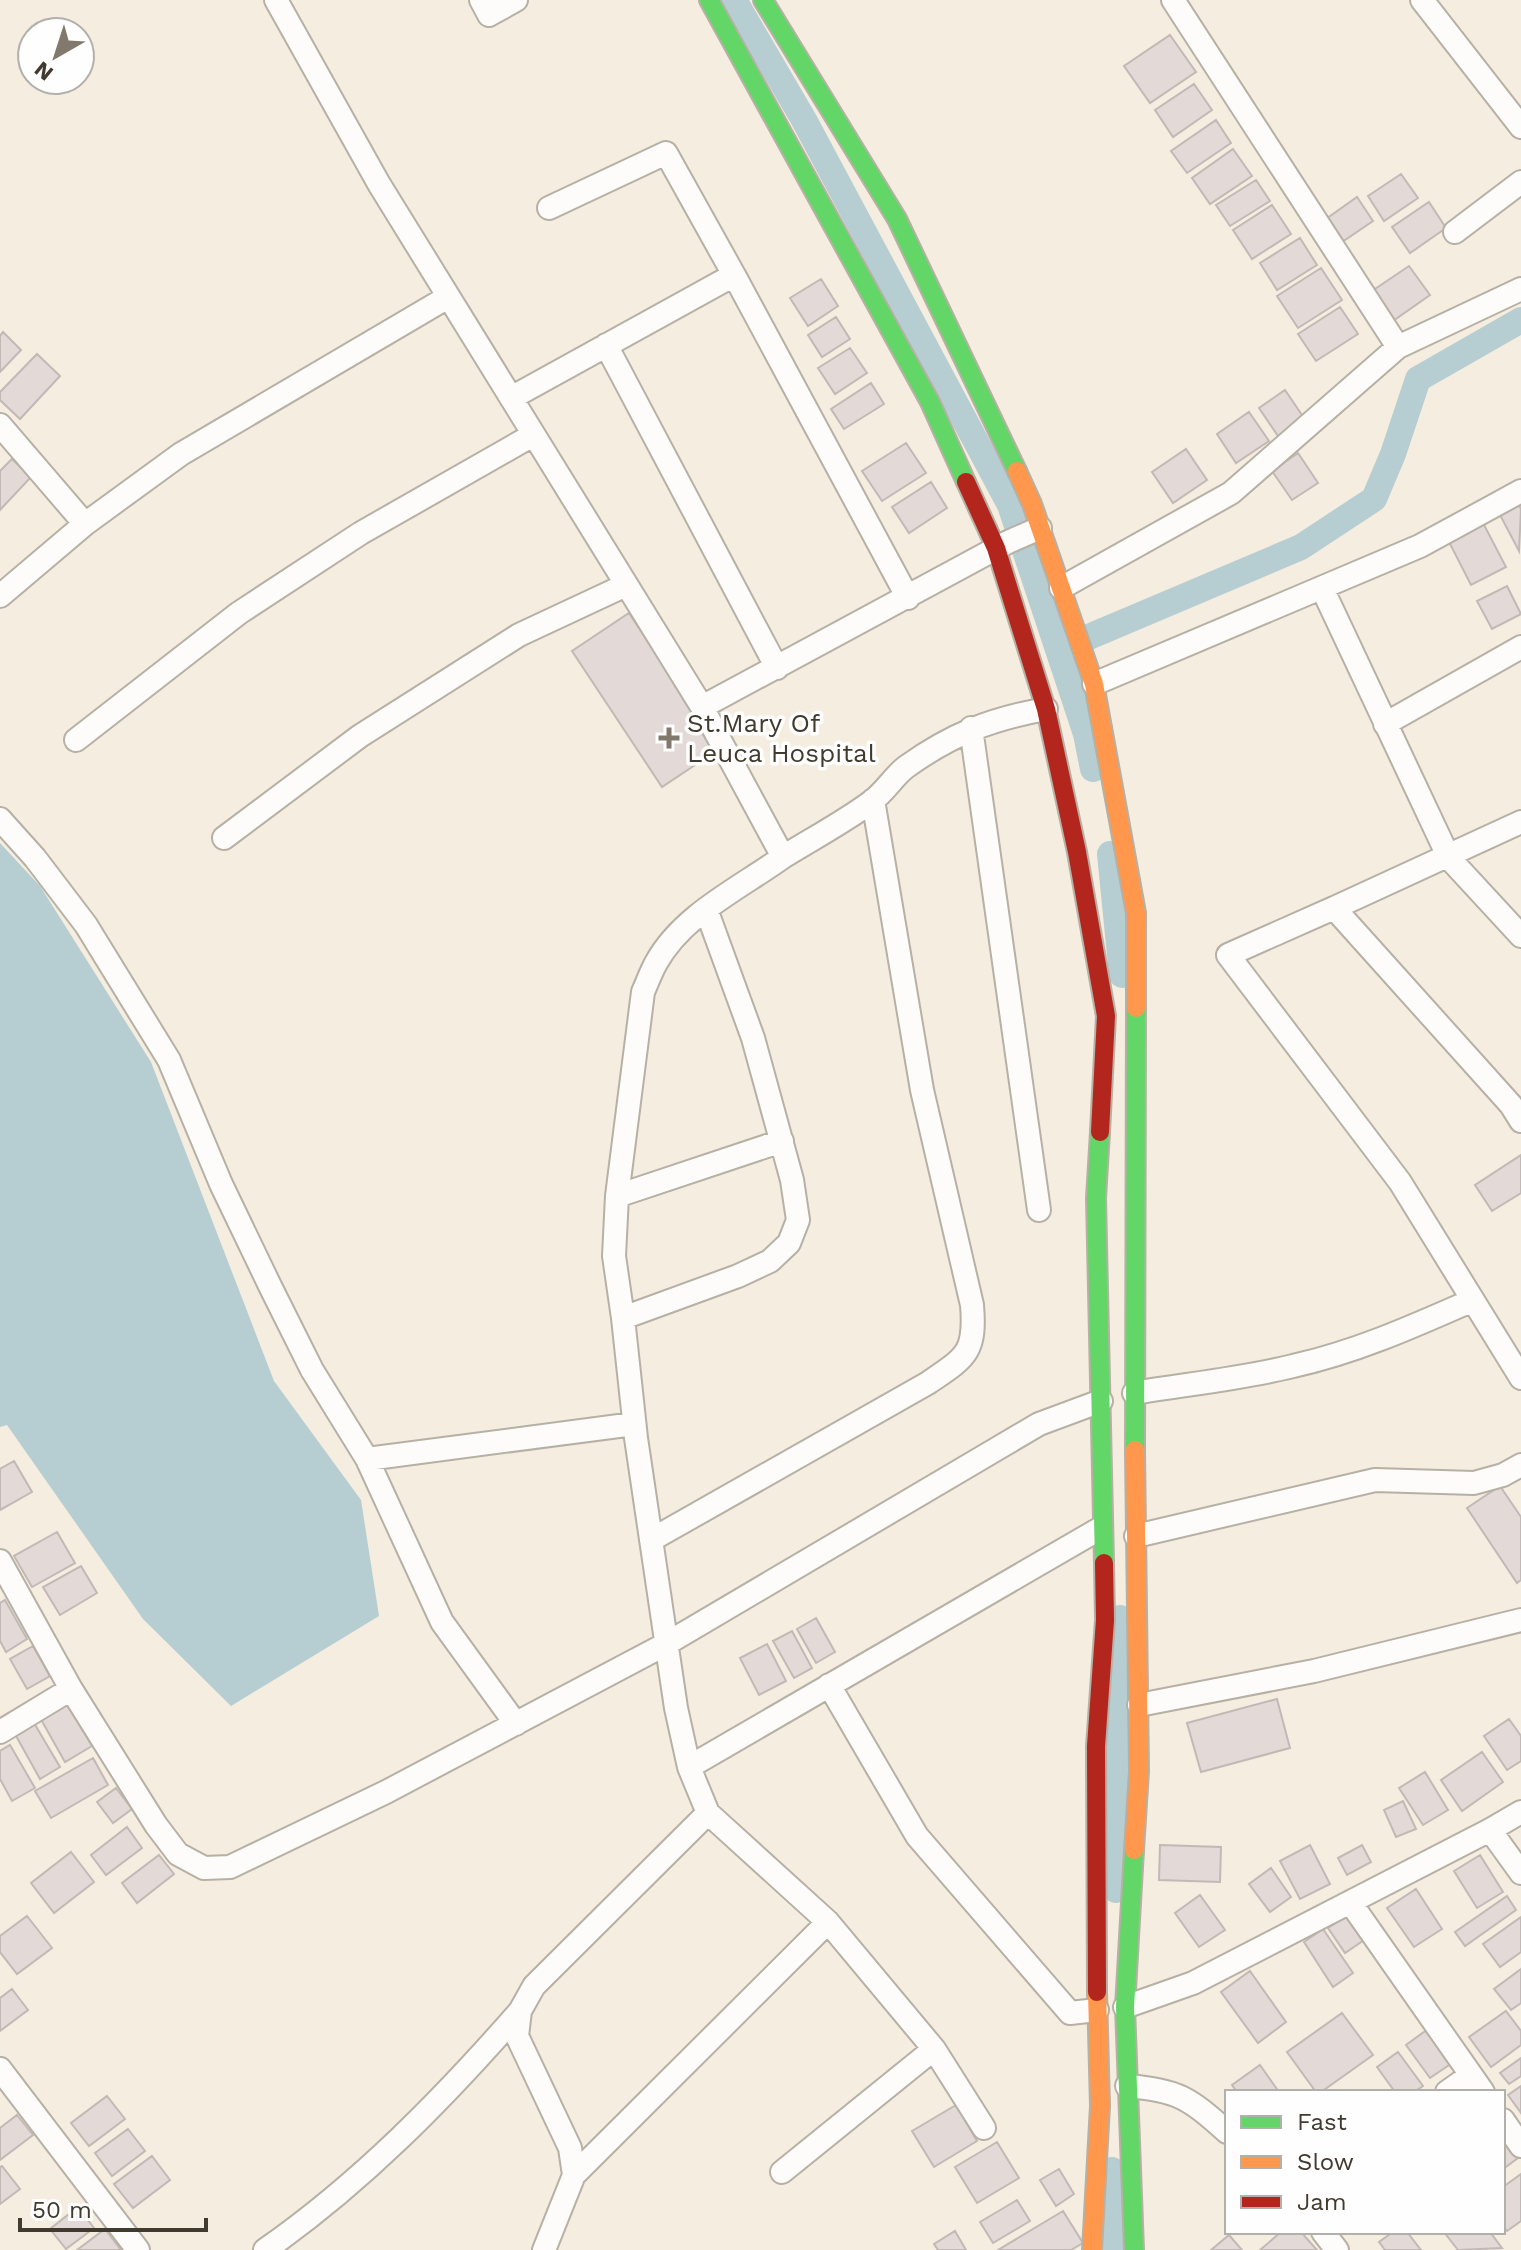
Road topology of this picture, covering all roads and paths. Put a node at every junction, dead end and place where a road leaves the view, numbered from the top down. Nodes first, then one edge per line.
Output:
1 (276, 0) edge
2 (481, 0) edge
3 (516, 0) edge
4 (709, 0) edge
5 (763, 0) edge
6 (1173, 0) edge
7 (1422, 0) edge
8 (1521, 127) edge
9 (1521, 182) edge
10 (549, 208) dead end
11 (1455, 232) dead end
12 (734, 275) junction
13 (1521, 289) edge
14 (448, 297) junction
15 (606, 345) junction
16 (1398, 347) junction
17 (511, 398) junction
18 (0, 425) edge
19 (533, 435) junction
20 (1521, 491) edge
21 (85, 524) junction
22 (1035, 529) junction
23 (1002, 545) junction
24 (626, 585) junction
25 (1061, 588) junction
26 (1322, 588) junction
27 (0, 596) edge
28 (908, 598) junction
29 (1521, 647) edge
30 (777, 668) junction
31 (1094, 684) junction
32 (702, 707) junction
33 (1046, 709) junction
34 (1385, 724) junction
35 (971, 728) junction
36 (76, 740) dead end
37 (873, 800) junction
38 (0, 819) edge
39 (1521, 822) edge
40 (224, 838) dead end
41 (783, 857) junction
42 (1449, 858) junction
43 (1334, 908) junction
44 (706, 909) junction
45 (1521, 936) edge
46 (1521, 1121) edge
47 (782, 1141) junction
48 (617, 1196) junction
49 (1039, 1210) dead end
50 (1473, 1300) junction
51 (623, 1318) junction
52 (1521, 1378) edge
53 (1134, 1393) junction
54 (1101, 1401) junction
55 (634, 1424) junction
56 (367, 1459) junction
57 (1521, 1465) edge
58 (1101, 1528) junction
59 (1136, 1536) junction
60 (651, 1540) junction
61 (0, 1561) edge
62 (1521, 1620) edge
63 (666, 1644) junction
64 (829, 1685) junction
65 (71, 1689) junction
66 (1139, 1705) junction
67 (516, 1724) junction
68 (0, 1732) edge
69 (689, 1767) junction
70 (1521, 1812) edge
71 (708, 1813) junction
72 (1490, 1830) junction
73 (1521, 1873) edge
74 (1350, 1902) junction
75 (828, 1922) junction
76 (1125, 2007) junction
77 (1097, 2010) junction
78 (520, 2011) junction
79 (934, 2049) junction
80 (0, 2069) edge
81 (1477, 2083) edge
82 (1127, 2086) junction
83 (1454, 2090) edge
84 (1505, 2123) edge
85 (984, 2128) dead end
86 (1225, 2130) edge
87 (1521, 2146) edge
88 (782, 2172) dead end
89 (574, 2175) junction
90 (1325, 2234) edge
91 (1138, 2245) edge
92 (138, 2250) edge
93 (265, 2250) edge
94 (544, 2250) edge
95 (1092, 2250) edge
96 (1337, 2250) edge

1 - 14 street
2 - 3 street
4 - 23 main road
5 - 22 main road
6 - 16 street
7 - 8 street
9 - 11 street
10 - 12 street
12 - 15 street
12 - 28 street
13 - 16 street
14 - 17 street
14 - 21 street
15 - 17 street
15 - 30 street
16 - 25 street
17 - 19 street
18 - 21 street
19 - 24 street
19 - 36 street
20 - 26 street
21 - 27 street
22 - 23 street
22 - 25 main road
23 - 28 street
23 - 33 main road
24 - 32 street
24 - 40 street
25 - 31 main road
26 - 31 street
26 - 34 street
28 - 30 street
29 - 34 street
30 - 32 street
31 - 53 main road
32 - 41 street
33 - 35 street
33 - 54 main road
34 - 42 street
35 - 37 street
35 - 49 street
37 - 41 street
37 - 60 street
38 - 56 street
39 - 42 street
41 - 44 street
42 - 43 street
42 - 45 street
43 - 46 street
43 - 50 street
44 - 47 street
44 - 48 street
47 - 48 street
47 - 51 street
48 - 51 street
50 - 52 street
50 - 53 street
51 - 55 street
53 - 59 main road
54 - 58 main road
54 - 63 street
55 - 56 street
55 - 60 street
56 - 67 street
57 - 59 street
58 - 64 street
58 - 77 main road
59 - 66 main road
60 - 63 street
61 - 65 street
62 - 66 street
63 - 67 street
63 - 69 street
64 - 69 street
64 - 77 street
65 - 67 street
65 - 68 street
66 - 76 main road
69 - 71 street
70 - 72 street
71 - 75 street
71 - 78 street
72 - 73 street
72 - 74 street
74 - 76 street
74 - 81 street
75 - 79 street
75 - 89 street
76 - 82 main road
77 - 95 main road
78 - 89 street
78 - 93 street
79 - 85 street
79 - 88 street
80 - 92 street
81 - 83 street
82 - 86 street
82 - 91 main road
84 - 87 street
89 - 94 street
90 - 96 street

